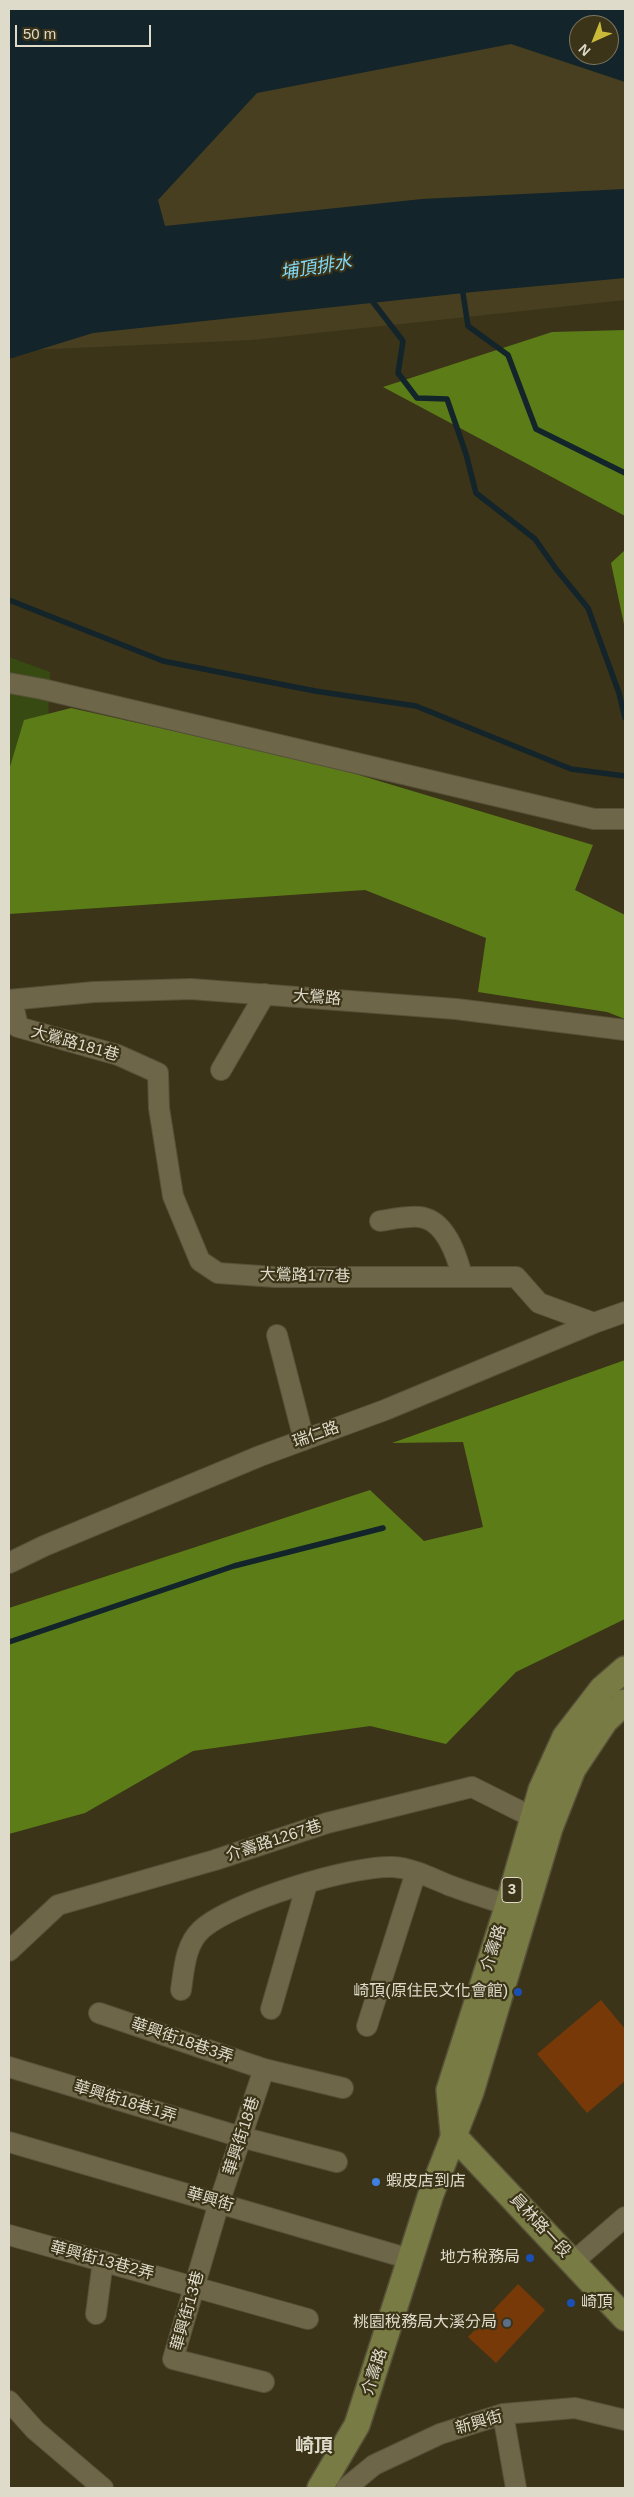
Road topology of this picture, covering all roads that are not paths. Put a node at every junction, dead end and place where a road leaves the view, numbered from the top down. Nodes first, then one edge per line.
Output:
1 (9, 683) edge
2 (625, 819) edge
3 (265, 994) junction
4 (10, 1000) edge
5 (625, 1030) edge
6 (221, 1070) dead end
7 (158, 1073) joint
8 (380, 1220) dead end
9 (462, 1276) junction
10 (625, 1312) edge
11 (594, 1323) junction
12 (277, 1335) dead end
13 (304, 1440) junction
14 (9, 1563) edge
15 (625, 1669) edge
16 (625, 1702) edge
17 (541, 1823) junction
18 (416, 1872) junction
19 (307, 1884) junction
20 (508, 1905) junction
21 (9, 1951) edge
22 (181, 1990) dead end
23 (271, 2009) dead end
24 (100, 2013) dead end
25 (367, 2026) dead end
26 (9, 2067) edge
27 (264, 2069) junction
28 (343, 2088) dead end
29 (453, 2135) junction
30 (241, 2137) junction
31 (9, 2142) edge
32 (337, 2162) dead end
33 (219, 2203) junction
34 (625, 2217) edge
35 (9, 2235) edge
36 (410, 2259) junction
37 (103, 2261) junction
38 (573, 2262) junction
39 (195, 2286) junction
40 (96, 2314) dead end
41 (625, 2318) edge
42 (308, 2319) dead end
43 (264, 2382) dead end
44 (9, 2401) edge
45 (503, 2414) junction
46 (625, 2420) edge
47 (103, 2488) edge
48 (320, 2488) edge
49 (346, 2488) edge
50 (516, 2488) edge

1 - 2 street
3 - 4 street, 大鶯路
3 - 5 street, 大鶯路
3 - 6 street
4 - 7 street, 大鶯路181巷
7 - 9 street, 大鶯路177巷
8 - 9 street
9 - 11 street, 大鶯路177巷
10 - 11 street, 瑞仁路
11 - 13 street, 瑞仁路
12 - 13 street
13 - 14 street, 瑞仁路
15 - 17 main road, 介壽路 / 3
16 - 17 main road, 介壽路 / 3
17 - 20 main road, 介壽路 / 3
17 - 21 street, 介壽路1267巷
17 - 29 main road, 介壽路 / 3
18 - 19 street
18 - 20 street
18 - 25 street
19 - 22 street
19 - 23 street
20 - 29 main road, 介壽路 / 3
24 - 27 street, 華興街18巷3弄
26 - 30 street, 華興街18巷1弄
27 - 28 street, 華興街18巷3弄
27 - 30 street, 華興街18巷
29 - 36 main road, 介壽路
29 - 38 main road, 員林路一段
30 - 32 street, 華興街18巷1弄
30 - 33 street, 華興街18巷
31 - 33 street, 華興街
33 - 36 street, 華興街
33 - 39 street, 華興街13巷
34 - 38 street
35 - 37 street, 華興街13巷2弄
36 - 48 main road, 介壽路
37 - 39 street, 華興街13巷2弄
37 - 40 street
38 - 41 main road, 員林路一段
39 - 42 street, 華興街13巷2弄
39 - 43 street, 華興街13巷
44 - 47 street
45 - 46 street, 新興街
45 - 49 street, 新興街
45 - 50 street

